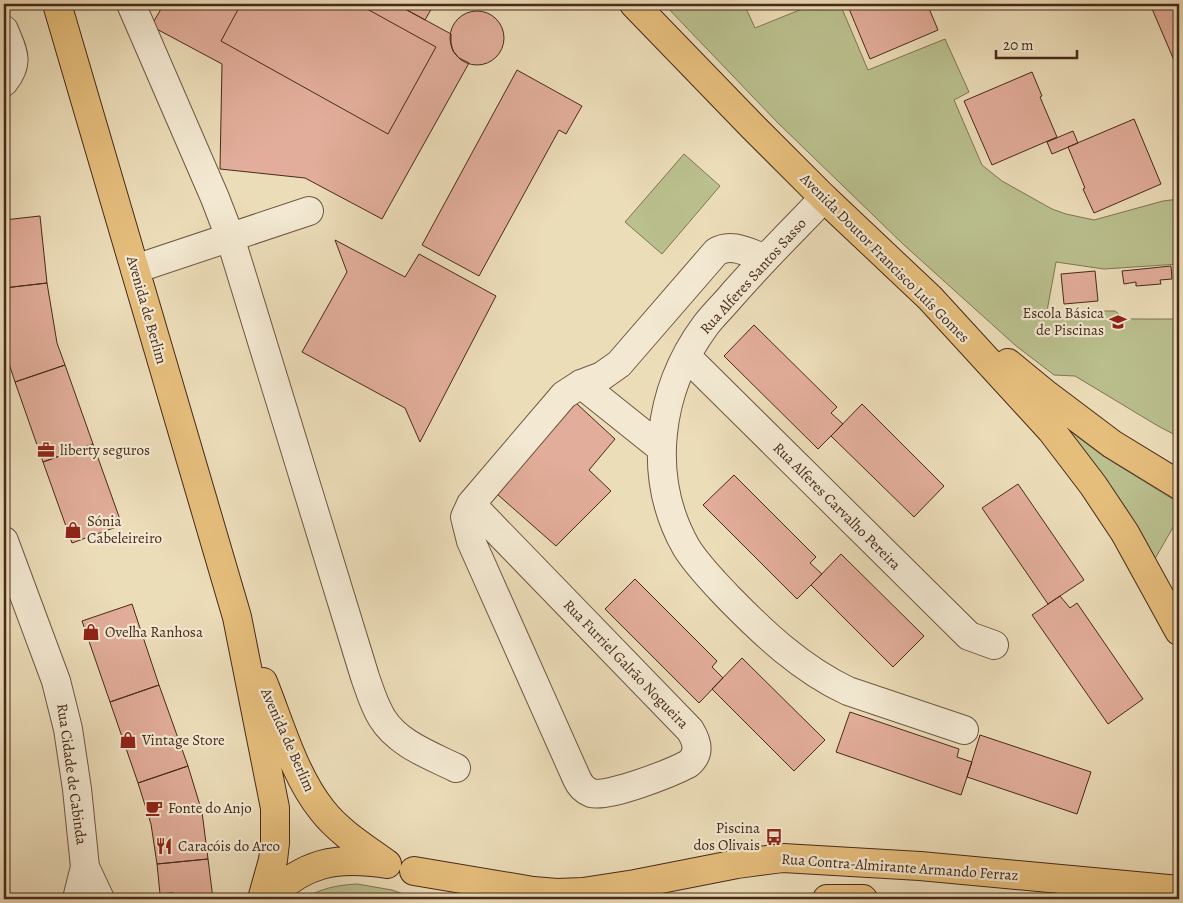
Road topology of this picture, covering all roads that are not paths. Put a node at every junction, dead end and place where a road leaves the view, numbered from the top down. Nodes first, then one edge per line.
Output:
1 (57, 4) edge
2 (131, 4) edge
3 (634, 4) edge
4 (4, 30) edge
5 (4, 82) edge
6 (824, 198) junction
7 (309, 211) dead end
8 (230, 237) junction
9 (764, 258) junction
10 (135, 269) junction
11 (930, 298) junction
12 (687, 357) junction
13 (581, 384) junction
14 (661, 448) junction
15 (1179, 485) edge
16 (471, 504) junction
17 (4, 541) edge
18 (237, 617) junction
19 (1179, 631) edge
20 (994, 645) dead end
21 (964, 730) dead end
22 (456, 768) dead end
23 (387, 864) junction
24 (84, 867) junction
25 (414, 871) junction
26 (1179, 890) edge
27 (77, 899) edge
28 (100, 899) edge
29 (262, 899) edge
30 (267, 899) edge
31 (462, 899) edge
32 (827, 899) edge
33 (863, 899) edge

1 - 10 main road, Avenida de Berlim
2 - 8 street
3 - 6 main road, Avenida Doutor Francisco Luís Gomes
4 - 5 street
6 - 9 street, Rua Alferes Santos Sasso
6 - 11 main road, Avenida Doutor Francisco Luís Gomes
7 - 8 street
8 - 10 street
8 - 22 street
9 - 12 street, Rua Alferes Santos Sasso
9 - 13 street
10 - 18 main road, Avenida de Berlim
11 - 15 main road
11 - 19 main road, Avenida Doutor Francisco Luís Gomes
12 - 14 street, Rua Alferes Santos Sasso
12 - 20 street, Rua Alferes Carvalho Pereira
13 - 14 street
13 - 16 street
14 - 21 street, Rua Alferes Santos Sasso
16 - 16 street, Rua Furriel Galrão Nogueira
17 - 24 street, Rua Cidade de Cabinda
18 - 23 main road, Avenida de Berlim
18 - 29 main road, Avenida de Berlim
23 - 25 main road
23 - 30 main road
24 - 27 street, Rua Cidade de Cabinda
24 - 28 street, Rua Cidade de Cabinda
25 - 26 main road, Rua Contra-Almirante Armando Ferraz
25 - 31 main road
32 - 33 main road

